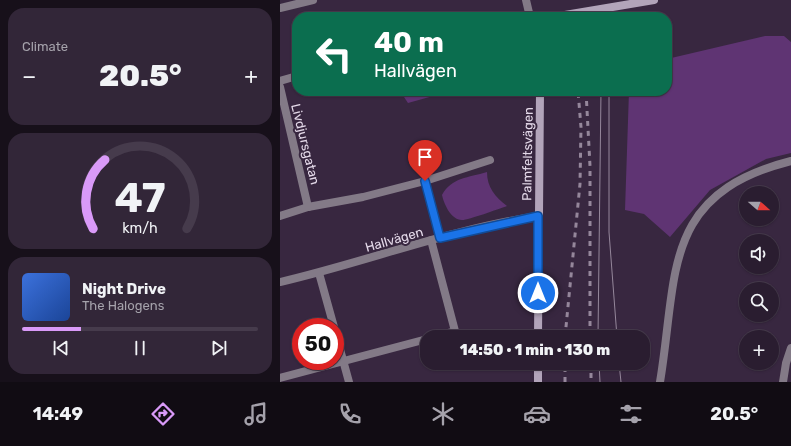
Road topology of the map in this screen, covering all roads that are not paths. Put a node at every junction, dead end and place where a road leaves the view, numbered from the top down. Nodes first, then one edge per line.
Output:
1 (313, 0) edge
2 (526, 0) edge
3 (654, 0) edge
4 (280, 8) edge
5 (528, 12) edge
6 (583, 12) edge
7 (292, 77) edge
8 (280, 81) edge
9 (280, 88) edge
10 (540, 96) edge
11 (490, 160) dead end
12 (791, 161) edge
13 (425, 181) junction
14 (308, 208) junction
15 (280, 216) edge
16 (538, 216) junction
17 (440, 238) junction
18 (431, 240) junction
19 (319, 273) junction
20 (280, 282) edge
21 (332, 318) edge
22 (455, 330) edge
23 (538, 330) edge
24 (420, 341) edge
25 (791, 348) edge
26 (344, 362) joint
27 (312, 370) edge
28 (538, 370) edge
29 (280, 378) edge
30 (349, 382) edge
31 (538, 382) edge
32 (660, 382) edge
33 (783, 382) edge

1 - 4 street
2 - 5 street
3 - 6 main road
7 - 8 street
9 - 14 street, Livdjursgatan
10 - 16 main road, Palmfeltsvägen
11 - 13 street
12 - 32 street
13 - 14 street
13 - 17 street
14 - 15 street
16 - 17 street, Hallvägen
16 - 23 main road, Palmfeltsvägen
17 - 18 street, Hallvägen
18 - 19 street, Hallvägen
18 - 22 street
19 - 20 street, Hallvägen
19 - 21 street
24 - 26 street
25 - 33 street
26 - 30 street
27 - 29 street
28 - 31 main road

